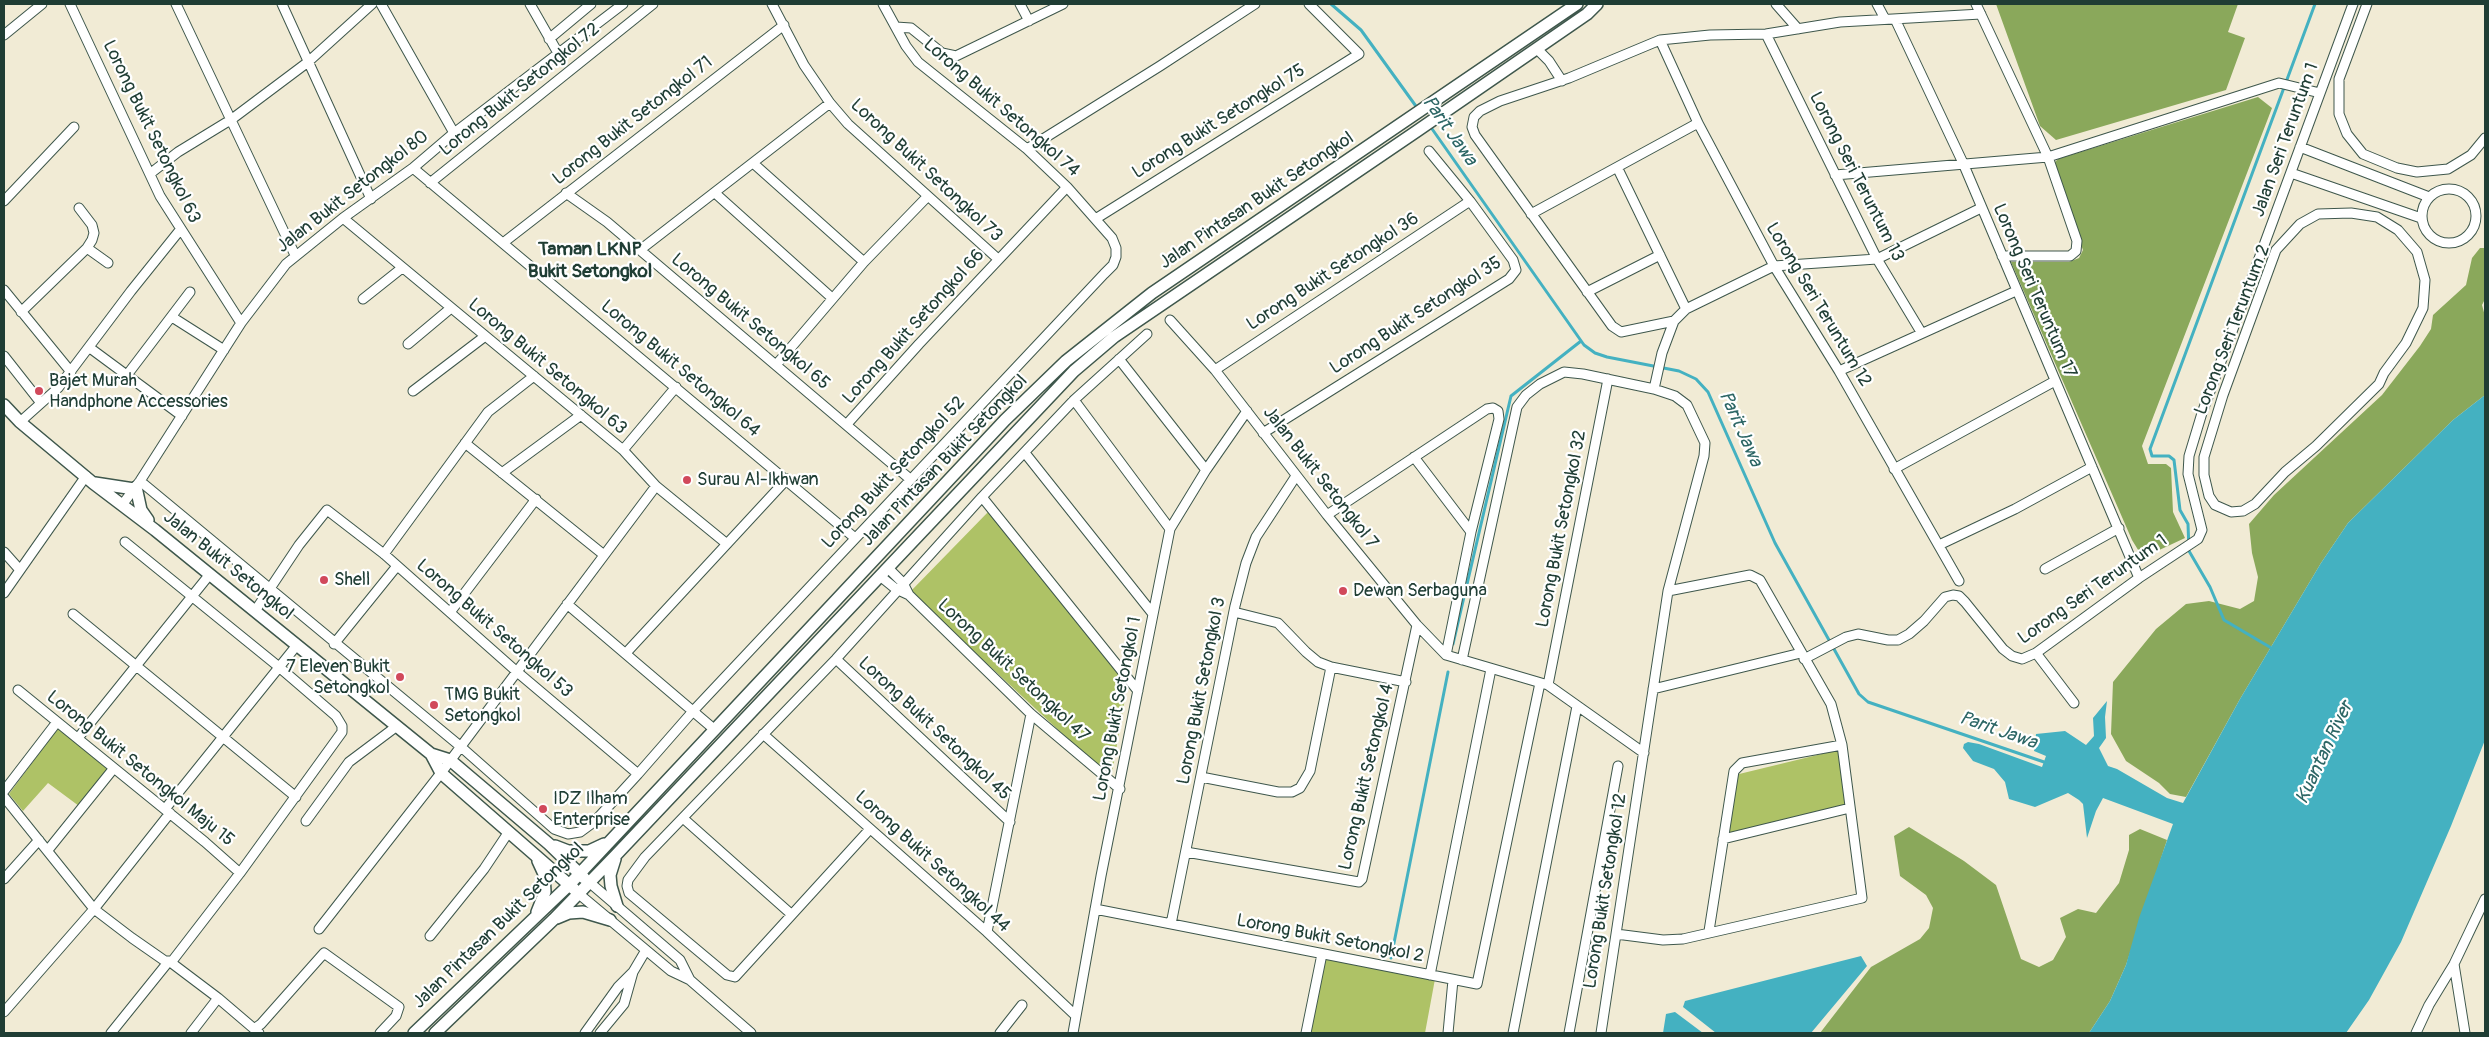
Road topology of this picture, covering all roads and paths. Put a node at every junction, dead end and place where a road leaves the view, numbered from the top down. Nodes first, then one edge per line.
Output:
1 (42, 4) edge
2 (70, 4) edge
3 (176, 4) edge
4 (282, 4) edge
5 (372, 4) edge
6 (382, 4) edge
7 (530, 4) edge
8 (591, 4) edge
9 (623, 4) edge
10 (653, 4) edge
11 (772, 4) edge
12 (883, 4) edge
13 (1020, 4) edge
14 (1063, 4) edge
15 (1255, 4) edge
16 (1309, 4) edge
17 (1577, 4) edge
18 (1597, 4) edge
19 (1776, 4) edge
20 (1877, 4) edge
21 (1976, 4) edge
22 (2353, 4) edge
23 (2367, 4) edge
24 (1981, 14) junction
25 (1885, 19) junction
26 (1895, 19) junction
27 (1029, 21) junction
28 (784, 25) junction
29 (896, 27) junction
30 (1798, 29) junction
31 (1766, 34) junction
32 (4, 35) edge
33 (549, 39) junction
34 (1660, 40) junction
35 (1537, 48) junction
36 (558, 54) junction
37 (308, 62) junction
38 (1562, 81) junction
39 (2320, 92) junction
40 (830, 103) junction
41 (232, 119) junction
42 (1698, 123) junction
43 (74, 127) dead end
44 (454, 133) junction
45 (2485, 138) edge
46 (2300, 147) junction
47 (1027, 149) junction
48 (1429, 151) dead end
49 (2363, 154) junction
50 (2048, 157) junction
51 (753, 163) junction
52 (1962, 163) junction
53 (413, 168) junction
54 (1618, 169) junction
55 (2357, 169) junction
56 (2292, 172) junction
57 (151, 173) junction
58 (1835, 174) junction
59 (430, 182) junction
60 (1067, 187) junction
61 (566, 193) junction
62 (715, 193) junction
63 (2357, 196) junction
64 (928, 197) junction
65 (2429, 197) junction
66 (371, 198) junction
67 (4, 200) edge
68 (1470, 201) junction
69 (79, 208) dead end
70 (1981, 208) junction
71 (2351, 212) junction
72 (1531, 214) junction
73 (343, 218) junction
74 (1097, 218) junction
75 (2421, 218) junction
76 (180, 230) junction
77 (503, 243) junction
78 (87, 248) junction
79 (640, 250) junction
80 (296, 255) junction
81 (1660, 255) junction
82 (2002, 256) junction
83 (1116, 257) joint
84 (998, 259) junction
85 (1877, 259) junction
86 (864, 262) junction
87 (108, 264) dead end
88 (1774, 266) junction
89 (402, 268) junction
90 (4, 290) edge
91 (2016, 291) junction
92 (190, 292) dead end
93 (1587, 292) junction
94 (832, 298) junction
95 (363, 299) dead end
96 (451, 308) junction
97 (1686, 309) junction
98 (21, 312) junction
99 (172, 316) junction
100 (1170, 320) dead end
101 (1674, 322) junction
102 (241, 323) junction
103 (1921, 332) junction
104 (1147, 334) dead end
105 (484, 337) junction
106 (408, 344) dead end
107 (90, 348) junction
108 (224, 350) junction
109 (4, 356) edge
110 (1119, 358) junction
111 (776, 365) junction
112 (1215, 370) junction
113 (1839, 371) junction
114 (71, 372) junction
115 (128, 375) junction
116 (534, 376) junction
117 (1608, 380) junction
118 (2055, 381) junction
119 (676, 387) junction
120 (1654, 389) junction
121 (413, 391) dead end
122 (1074, 400) junction
123 (41, 403) junction
124 (4, 405) edge
125 (1247, 411) junction
126 (581, 415) junction
127 (182, 416) junction
128 (20, 422) junction
129 (847, 424) junction
130 (1263, 433) junction
131 (465, 443) junction
132 (622, 450) junction
133 (1025, 453) junction
134 (2189, 456) joint
135 (1414, 457) junction
136 (2092, 467) junction
137 (1894, 469) junction
138 (1206, 470) junction
139 (502, 472) junction
140 (1296, 476) junction
141 (787, 479) junction
142 (910, 479) junction
143 (90, 480) junction
144 (136, 486) junction
145 (656, 486) junction
146 (982, 497) junction
147 (536, 499) junction
148 (122, 505) junction
149 (1327, 515) junction
150 (2119, 528) junction
151 (1170, 529) junction
152 (155, 530) junction
153 (1471, 532) junction
154 (855, 538) junction
155 (125, 542) dead end
156 (727, 544) junction
157 (1939, 545) junction
158 (4, 552) edge
159 (384, 554) junction
160 (604, 555) junction
161 (397, 566) junction
162 (2045, 569) dead end
163 (20, 570) junction
164 (884, 572) junction
165 (210, 574) junction
166 (2139, 578) junction
167 (1959, 581) dead end
168 (900, 586) junction
169 (269, 589) junction
170 (1668, 591) junction
171 (4, 593) edge
172 (192, 596) junction
173 (567, 604) junction
174 (255, 611) junction
175 (451, 611) junction
176 (1234, 612) junction
177 (73, 614) dead end
178 (1152, 614) junction
179 (1417, 625) junction
180 (334, 644) junction
181 (297, 645) junction
182 (626, 653) junction
183 (2036, 653) junction
184 (1446, 655) junction
185 (1805, 656) junction
186 (836, 659) junction
187 (1462, 660) junction
188 (136, 666) junction
189 (279, 667) junction
190 (1330, 667) junction
191 (1492, 669) junction
192 (516, 671) junction
193 (1406, 682) junction
194 (1544, 684) junction
195 (1653, 689) junction
196 (18, 690) dead end
197 (1138, 691) junction
198 (2074, 703) dead end
199 (1577, 706) junction
200 (697, 713) junction
201 (1031, 714) junction
202 (57, 722) junction
203 (397, 726) junction
204 (712, 727) junction
205 (763, 734) junction
206 (223, 736) junction
207 (78, 738) junction
208 (1842, 745) junction
209 (460, 746) junction
210 (1644, 753) junction
211 (431, 754) junction
212 (450, 760) junction
213 (1618, 766) dead end
214 (114, 768) junction
215 (441, 773) junction
216 (638, 774) junction
217 (1201, 778) junction
218 (1120, 789) junction
219 (4, 791) edge
220 (4, 797) edge
221 (296, 797) junction
222 (1850, 808) junction
223 (167, 811) junction
224 (684, 819) junction
225 (306, 821) dead end
226 (1010, 822) junction
227 (870, 829) junction
228 (508, 833) junction
229 (39, 840) junction
230 (1723, 840) junction
231 (608, 843) junction
232 (549, 844) junction
233 (48, 850) junction
234 (1186, 852) junction
235 (616, 855) junction
236 (536, 858) junction
237 (580, 873) junction
238 (240, 874) junction
239 (4, 879) edge
240 (589, 882) junction
241 (569, 885) junction
242 (579, 894) junction
243 (2485, 899) edge
244 (618, 906) junction
245 (94, 909) junction
246 (1095, 910) junction
247 (791, 914) junction
248 (554, 919) junction
249 (610, 920) junction
250 (528, 923) junction
251 (1170, 924) junction
252 (319, 929) dead end
253 (1709, 931) junction
254 (988, 932) junction
255 (1616, 934) junction
256 (430, 936) dead end
257 (646, 950) junction
258 (1322, 954) junction
259 (169, 961) junction
260 (2454, 964) junction
261 (633, 972) junction
262 (1430, 975) junction
263 (690, 980) junction
264 (1453, 980) junction
265 (218, 998) junction
266 (1022, 1004) dead end
267 (4, 1012) edge
268 (1076, 1016) junction
269 (257, 1031) edge
270 (2416, 1031) edge
271 (111, 1033) edge
272 (191, 1033) edge
273 (380, 1033) edge
274 (414, 1033) edge
275 (435, 1033) edge
276 (585, 1033) edge
277 (600, 1033) edge
278 (751, 1033) edge
279 (1000, 1033) edge
280 (1073, 1033) edge
281 (1306, 1033) edge
282 (1448, 1033) edge
283 (1513, 1033) edge
284 (1570, 1033) edge
285 (1601, 1033) edge
286 (2464, 1033) edge

1 - 32 street
2 - 57 street, Lorong Bukit Setongkol 63
3 - 41 street
4 - 37 street
5 - 37 street
6 - 44 street
7 - 33 street
8 - 33 street
9 - 36 street, Jalan Bukit Setongkol 80
10 - 59 street, Lorong Bukit Setongkol 72
11 - 28 street, Lorong Bukit Setongkol 73
12 - 29 street, Lorong Bukit Setongkol 74
13 - 27 street
14 - 27 street
15 - 47 street
16 - 74 street, Lorong Bukit Setongkol 75
17 - 204 main road, Jalan Pintasan Bukit Setongkol
18 - 35 main road, Jalan Pintasan Bukit Setongkol
19 - 30 street
20 - 25 street
21 - 24 street
22 - 39 street, Jalan Seri Teruntum 1
23 - 49 street
24 - 26 street
24 - 50 street
25 - 26 street
25 - 30 street
26 - 52 street, Lorong Seri Teruntum 17
27 - 29 street
28 - 40 street, Lorong Bukit Setongkol 73
28 - 61 street, Lorong Bukit Setongkol 71
29 - 47 street, Lorong Bukit Setongkol 74
30 - 31 street
31 - 34 street
31 - 58 street, Lorong Seri Teruntum 13
33 - 36 street
34 - 38 street
34 - 42 street, Lorong Seri Teruntum 12
35 - 38 street
35 - 164 main road, Jalan Pintasan Bukit Setongkol
36 - 44 street, Jalan Bukit Setongkol 80
37 - 41 street
37 - 66 street
38 - 72 street
39 - 46 street, Jalan Seri Teruntum 1
39 - 50 street
40 - 51 street
40 - 64 street, Lorong Bukit Setongkol 73
41 - 57 street
41 - 80 street
42 - 54 street
42 - 88 street, Lorong Seri Teruntum 12
43 - 67 street
44 - 53 street, Jalan Bukit Setongkol 80
45 - 49 street
46 - 55 street
46 - 56 street, Jalan Seri Teruntum 1
47 - 60 street, Lorong Bukit Setongkol 74
48 - 68 street
49 - 55 street
50 - 52 street
50 - 82 street
51 - 62 street
51 - 86 street
52 - 58 street
52 - 70 street, Lorong Seri Teruntum 17
53 - 59 street, Lorong Bukit Setongkol 64
53 - 66 street, Jalan Bukit Setongkol 80
54 - 72 street
54 - 81 street
55 - 65 street
56 - 63 street
56 - 134 street, Jalan Seri Teruntum 1
57 - 76 street, Lorong Bukit Setongkol 63
58 - 85 street, Lorong Seri Teruntum 13
59 - 77 street, Lorong Bukit Setongkol 64
60 - 74 street, Lorong Bukit Setongkol 74
60 - 84 street, Lorong Bukit Setongkol 66
61 - 77 street, Lorong Bukit Setongkol 71
61 - 79 street, Lorong Bukit Setongkol 65
62 - 79 street
62 - 94 street
63 - 71 street
63 - 75 street
64 - 84 street, Lorong Bukit Setongkol 73
64 - 86 street
65 - 75 street
65 - 75 street
66 - 73 street, Jalan Bukit Setongkol 80
68 - 112 street, Lorong Bukit Setongkol 36
68 - 130 street, Lorong Bukit Setongkol 35
69 - 78 street
70 - 82 street, Lorong Seri Teruntum 17
70 - 85 street
71 - 71 street, Lorong Seri Teruntum 2
72 - 93 street
73 - 80 street, Jalan Bukit Setongkol 80
73 - 89 street, Lorong Bukit Setongkol 63
74 - 83 street, Lorong Bukit Setongkol 74
76 - 102 street, Lorong Bukit Setongkol 63
76 - 107 street
77 - 119 street, Lorong Bukit Setongkol 64
78 - 87 street
78 - 98 street
79 - 111 street, Lorong Bukit Setongkol 65
80 - 102 street, Jalan Bukit Setongkol 80
81 - 93 street
81 - 97 street
82 - 91 street, Lorong Seri Teruntum 17
83 - 142 street, Lorong Bukit Setongkol 52
84 - 129 street, Lorong Bukit Setongkol 66
85 - 88 street
85 - 103 street, Lorong Seri Teruntum 13
86 - 94 street
88 - 97 street
88 - 113 street, Lorong Seri Teruntum 12
89 - 95 street
89 - 96 street, Lorong Bukit Setongkol 63
90 - 98 street
91 - 103 street
91 - 118 street, Lorong Seri Teruntum 17
92 - 99 street
93 - 101 street
94 - 111 street
96 - 105 street, Lorong Bukit Setongkol 63
96 - 106 street
97 - 101 street
98 - 114 street
99 - 108 street
99 - 115 street
100 - 112 street, Jalan Bukit Setongkol 7
101 - 120 street
102 - 108 street, Jalan Bukit Setongkol 80
103 - 113 street
104 - 110 street
105 - 116 street, Lorong Bukit Setongkol 63
105 - 121 street
107 - 114 street
107 - 115 street
108 - 127 street, Jalan Bukit Setongkol 80
109 - 123 street
110 - 122 street
110 - 138 street
111 - 129 street, Lorong Bukit Setongkol 65
112 - 125 street, Jalan Bukit Setongkol 7
113 - 137 street, Lorong Seri Teruntum 12
114 - 123 street
115 - 127 street
116 - 126 street, Lorong Bukit Setongkol 63
116 - 131 street
117 - 120 street, Lorong Bukit Setongkol 12
117 - 187 street, Lorong Bukit Setongkol 12
117 - 194 street, Lorong Bukit Setongkol 32
118 - 136 street, Lorong Seri Teruntum 17
118 - 137 street
119 - 132 street
119 - 141 street, Lorong Bukit Setongkol 64
120 - 170 street, Lorong Bukit Setongkol 12
122 - 133 street
122 - 151 street
123 - 128 street
124 - 128 main road, Jalan Bukit Setongkol
125 - 130 street, Jalan Bukit Setongkol 7
125 - 138 street, Lorong Bukit Setongkol 1
126 - 132 street, Lorong Bukit Setongkol 63
126 - 139 street
127 - 144 street, Jalan Bukit Setongkol 80
128 - 143 main road, Jalan Bukit Setongkol
129 - 142 street, Lorong Bukit Setongkol 65
130 - 140 street, Jalan Bukit Setongkol 7
131 - 139 street
131 - 159 street
132 - 145 street, Lorong Bukit Setongkol 63
133 - 146 street
133 - 178 street
134 - 166 street, Lorong Seri Teruntum 1
135 - 149 street
135 - 153 street
135 - 153 street
136 - 150 street, Lorong Seri Teruntum 17
136 - 157 street
137 - 157 street, Lorong Seri Teruntum 12
138 - 151 street, Lorong Bukit Setongkol 1
139 - 147 street
140 - 149 street, Jalan Bukit Setongkol 7
140 - 176 street, Lorong Bukit Setongkol 3
141 - 154 street, Lorong Bukit Setongkol 64
141 - 156 street
142 - 154 street, Lorong Bukit Setongkol 52
143 - 144 main road
143 - 148 main road, Jalan Bukit Setongkol
143 - 163 street
144 - 148 street, Jalan Bukit Setongkol 80
144 - 152 main road
144 - 169 street, Lorong Bukit Setongkol 52
145 - 156 street, Lorong Bukit Setongkol 63
145 - 160 street
146 - 168 street
146 - 197 street
147 - 160 street
147 - 175 street
148 - 152 main road, Jalan Bukit Setongkol
149 - 179 street, Jalan Bukit Setongkol 7
150 - 162 street
150 - 166 street, Lorong Seri Teruntum 17
151 - 178 street, Lorong Bukit Setongkol 1
152 - 165 main road, Jalan Bukit Setongkol
153 - 184 street
154 - 200 street, Lorong Bukit Setongkol 52
155 - 172 street
156 - 182 street
157 - 167 street, Lorong Seri Teruntum 12
158 - 163 street
159 - 161 street, Lorong Bukit Setongkol 53
159 - 169 street, Lorong Bukit Setongkol 53
160 - 173 street
161 - 175 street, Lorong Bukit Setongkol 53
161 - 180 street
163 - 171 street
164 - 168 street, Lorong Bukit Setongkol 47
164 - 235 main road, Jalan Pintasan Bukit Setongkol
165 - 172 street
165 - 174 main road, Jalan Bukit Setongkol
166 - 183 street, Lorong Seri Teruntum 1
168 - 186 street
168 - 201 street, Lorong Bukit Setongkol 47
169 - 174 street
169 - 180 street, Lorong Bukit Setongkol 52
170 - 185 street
170 - 195 street, Lorong Bukit Setongkol 12
172 - 188 street
172 - 189 street
173 - 182 street
173 - 192 street
174 - 181 main road, Jalan Bukit Setongkol
175 - 192 street, Lorong Bukit Setongkol 53
176 - 190 street
176 - 217 street, Lorong Bukit Setongkol 3
177 - 188 street
178 - 197 street, Lorong Bukit Setongkol 1
179 - 184 street, Jalan Bukit Setongkol 7
179 - 193 street, Lorong Bukit Setongkol 4
180 - 209 street, Lorong Bukit Setongkol 52
181 - 189 street
181 - 203 main road, Jalan Bukit Setongkol
182 - 200 street
183 - 185 street, Lorong Seri Teruntum 1
183 - 198 street
184 - 187 street
185 - 195 street
185 - 208 street
186 - 205 street
186 - 226 street, Lorong Bukit Setongkol 45
187 - 191 street
188 - 206 street
188 - 207 street
189 - 206 street
189 - 221 street
190 - 193 street
190 - 217 street
191 - 194 street
191 - 262 street, Lorong Bukit Setongkol 2
192 - 209 street
192 - 216 street, Lorong Bukit Setongkol 53
193 - 234 street, Lorong Bukit Setongkol 4
194 - 199 street
194 - 264 street, Lorong Bukit Setongkol 32
195 - 210 street, Lorong Bukit Setongkol 12
196 - 202 street, Lorong Bukit Setongkol Maju 15
197 - 218 street, Lorong Bukit Setongkol 1
199 - 210 street
199 - 283 street
200 - 204 street
200 - 216 street, Lorong Bukit Setongkol 52
201 - 218 street, Lorong Bukit Setongkol 47
201 - 226 street
202 - 207 street, Lorong Bukit Setongkol Maju 15
202 - 219 street
203 - 211 main road, Jalan Bukit Setongkol
203 - 225 street
204 - 231 main road, Jalan Pintasan Bukit Setongkol
205 - 224 street
205 - 227 street, Lorong Bukit Setongkol 44
206 - 221 street
206 - 223 street
207 - 214 street, Lorong Bukit Setongkol Maju 15
208 - 222 street
208 - 230 street
209 - 212 street
209 - 216 street, Lorong Bukit Setongkol 52
210 - 255 street, Lorong Bukit Setongkol 12
211 - 212 main road, Jalan Bukit Setongkol
211 - 215 main road, Jalan Bukit Setongkol
212 - 215 street
212 - 232 main road, Jalan Bukit Setongkol
213 - 284 street
214 - 223 street, Lorong Bukit Setongkol Maju 15
214 - 233 street
215 - 228 main road, Jalan Bukit Setongkol
215 - 252 street
217 - 234 street, Lorong Bukit Setongkol 3
218 - 246 street, Lorong Bukit Setongkol 1
220 - 229 street
221 - 238 street
222 - 230 street
222 - 253 street
223 - 238 street, Lorong Bukit Setongkol Maju 15
223 - 245 street
224 - 247 street
224 - 247 street
226 - 254 street
227 - 247 street
227 - 254 street, Lorong Bukit Setongkol 44
228 - 236 main road, Jalan Bukit Setongkol
228 - 256 street
229 - 233 street
229 - 239 street
230 - 253 street
231 - 232 main road
231 - 237 main road, Jalan Pintasan Bukit Setongkol
232 - 237 main road, Jalan Bukit Setongkol
233 - 245 street
234 - 251 street, Lorong Bukit Setongkol 3
235 - 240 main road, Jalan Pintasan Bukit Setongkol
235 - 244 main road
236 - 241 main road, Jalan Bukit Setongkol
236 - 250 main road
237 - 240 main road, Jalan Bukit Setongkol
237 - 241 main road, Jalan Pintasan Bukit Setongkol
238 - 259 street
240 - 242 main road, Jalan Pintasan Bukit Setongkol
240 - 244 street, Jalan Bukit Setongkol
241 - 242 main road, Jalan Bukit Setongkol
241 - 250 main road, Jalan Pintasan Bukit Setongkol
242 - 248 main road, Jalan Pintasan Bukit Setongkol
242 - 249 street, Jalan Bukit Setongkol
243 - 260 street
244 - 263 street, Jalan Bukit Setongkol
245 - 259 street
245 - 267 street
246 - 251 street, Lorong Bukit Setongkol 2
246 - 268 street, Lorong Bukit Setongkol 1
248 - 249 main road
248 - 275 main road, Jalan Pintasan Bukit Setongkol
249 - 257 street, Jalan Bukit Setongkol
250 - 274 main road, Jalan Pintasan Bukit Setongkol
251 - 258 street, Lorong Bukit Setongkol 2
253 - 255 street
254 - 268 street, Lorong Bukit Setongkol 44
255 - 285 street, Lorong Bukit Setongkol 12
257 - 261 street
257 - 263 street, Jalan Bukit Setongkol
258 - 262 street, Lorong Bukit Setongkol 2
258 - 281 street
259 - 265 street
259 - 271 street
260 - 270 street
260 - 286 street
261 - 276 street
261 - 277 street
262 - 264 street
263 - 278 street, Jalan Bukit Setongkol
264 - 282 street
265 - 269 street
265 - 272 street
266 - 279 street
268 - 280 street, Lorong Bukit Setongkol 1
269 - 273 street

